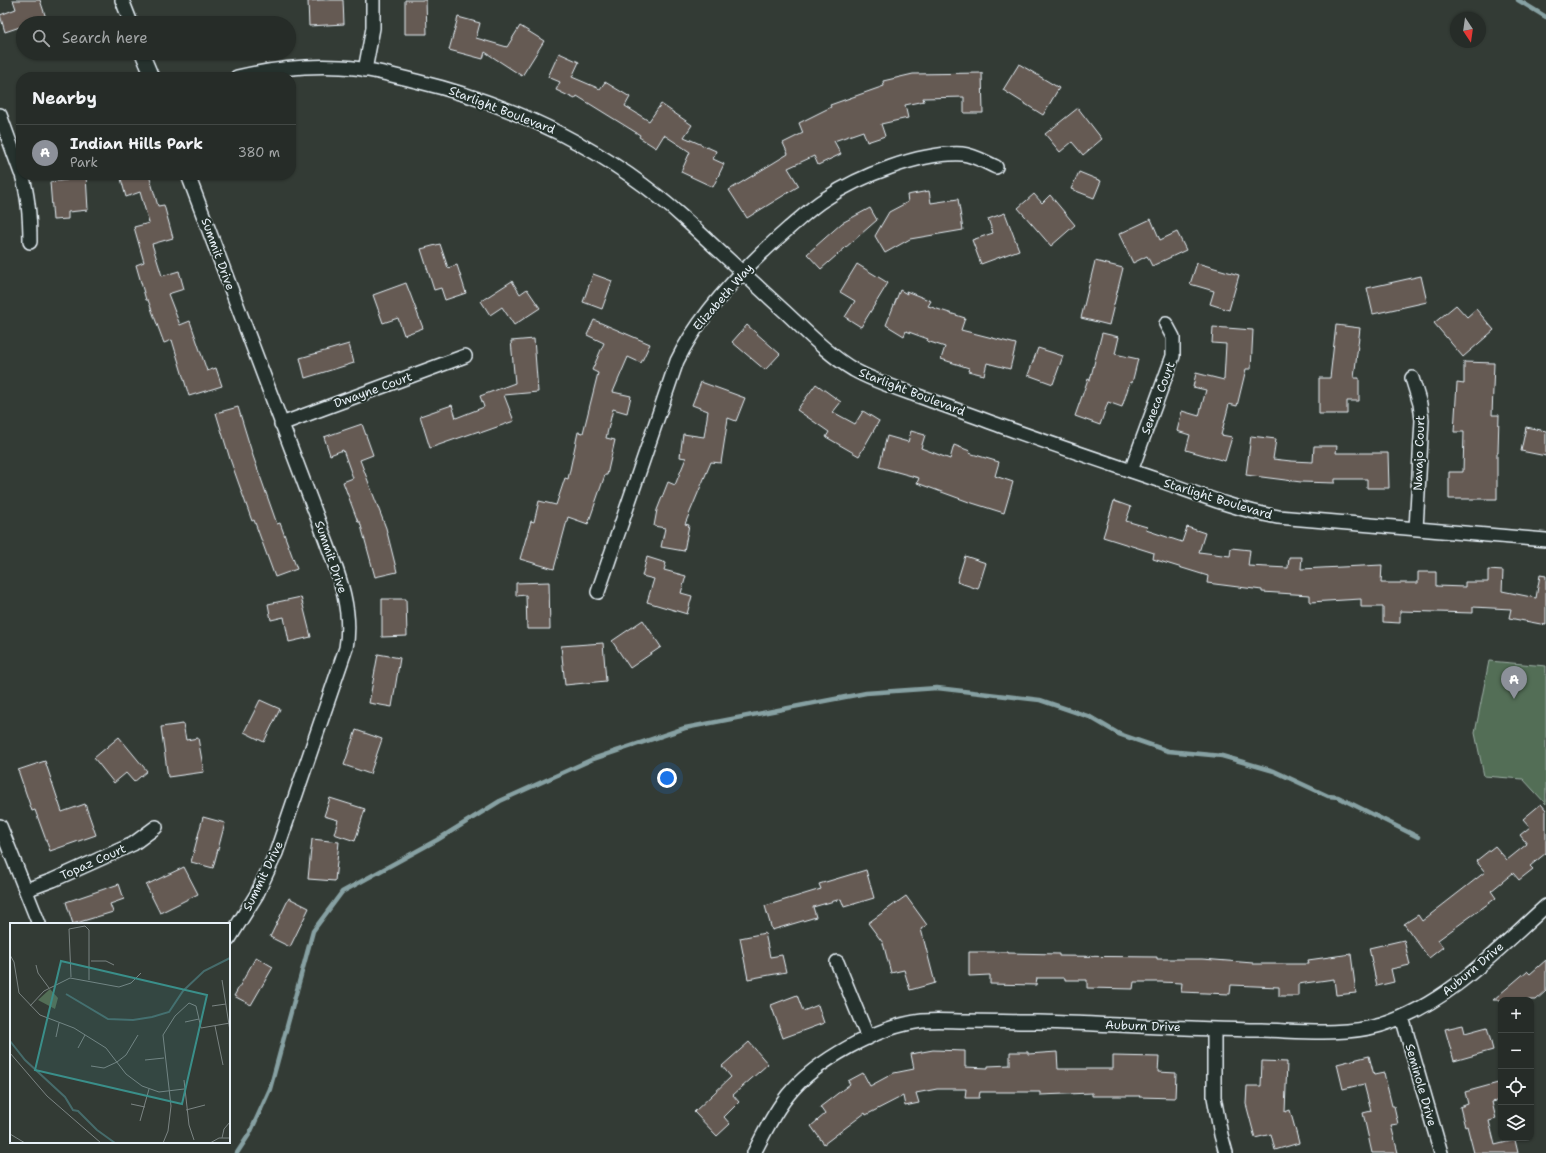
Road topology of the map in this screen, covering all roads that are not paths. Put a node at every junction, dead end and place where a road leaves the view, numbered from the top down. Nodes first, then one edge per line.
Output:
1 (122, 0) edge
2 (373, 0) edge
3 (128, 16) edge
4 (145, 60) edge
5 (365, 70) junction
6 (150, 72) edge
7 (261, 72) edge
8 (0, 115) edge
9 (16, 151) edge
10 (996, 167) dead end
11 (23, 180) edge
12 (190, 180) edge
13 (30, 242) dead end
14 (742, 273) junction
15 (1166, 324) dead end
16 (464, 356) dead end
17 (1412, 378) dead end
18 (281, 424) junction
19 (1131, 471) junction
20 (1416, 529) junction
21 (1546, 540) edge
22 (598, 592) dead end
23 (0, 826) edge
24 (156, 827) dead end
25 (26, 890) junction
26 (1546, 906) edge
27 (38, 923) edge
28 (230, 937) edge
29 (837, 962) dead end
30 (1402, 1017) junction
31 (1214, 1030) junction
32 (868, 1038) junction
33 (754, 1153) edge
34 (1226, 1153) edge
35 (1440, 1153) edge

1 - 3 street
2 - 5 street
4 - 6 street
5 - 7 street, Starlight Boulevard
5 - 14 street, Starlight Boulevard
8 - 9 street
10 - 14 street, Elizabeth Way
11 - 13 street
12 - 18 street, Summit Drive
14 - 19 street, Starlight Boulevard
14 - 22 street, Elizabeth Way
15 - 19 street, Seneca Court
16 - 18 street, Dwayne Court
17 - 20 street, Navajo Court
18 - 28 street, Summit Drive
19 - 20 street, Starlight Boulevard
20 - 21 street, Starlight Boulevard
23 - 25 street
24 - 25 street, Topaz Court
25 - 27 street
26 - 30 street, Auburn Drive
29 - 32 street
30 - 31 street, Auburn Drive
30 - 35 street, Seminole Drive
31 - 32 street, Auburn Drive
31 - 34 street
32 - 33 street, Auburn Drive

